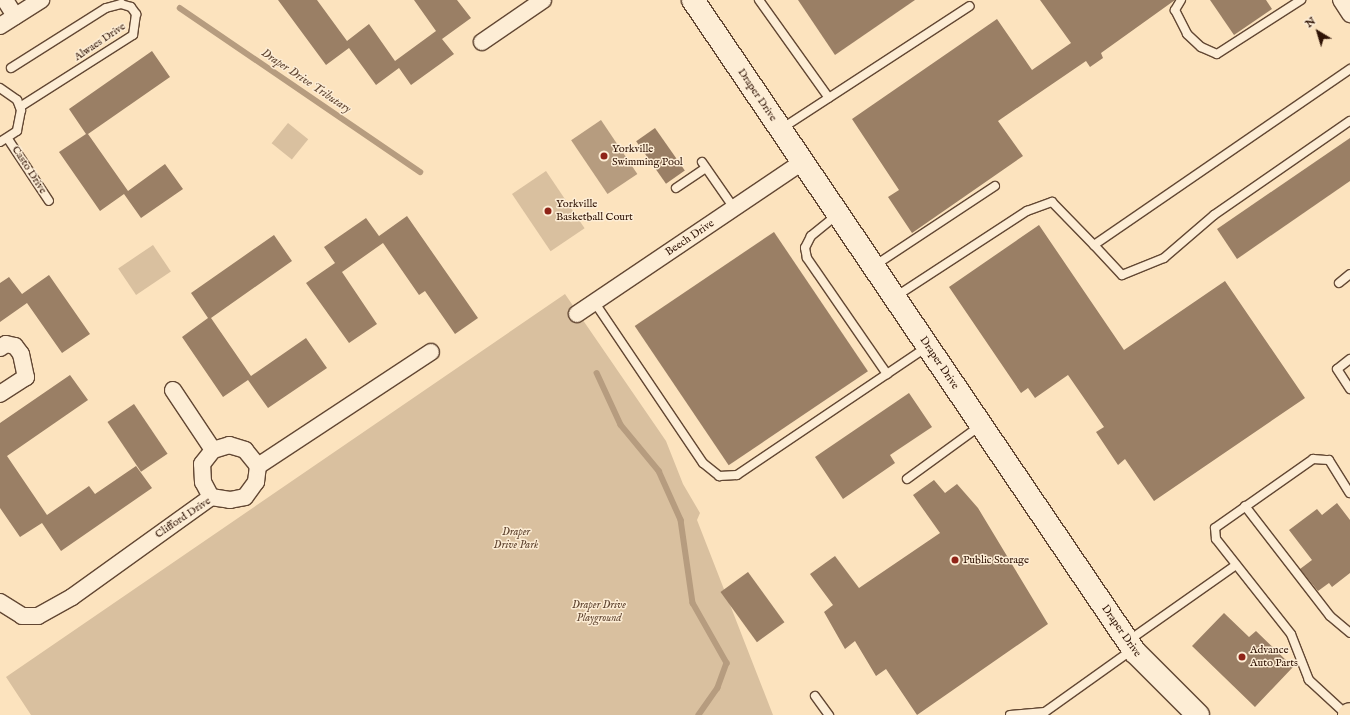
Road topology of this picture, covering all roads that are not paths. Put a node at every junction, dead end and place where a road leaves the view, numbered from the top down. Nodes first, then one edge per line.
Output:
1 (5, 0) edge
2 (41, 0) edge
3 (543, 0) edge
4 (693, 0) edge
5 (759, 0) edge
6 (1181, 0) edge
7 (1301, 0) edge
8 (1341, 0) edge
9 (970, 6) dead end
10 (1350, 14) edge
11 (15, 16) junction
12 (0, 26) edge
13 (482, 42) dead end
14 (11, 68) dead end
15 (1350, 69) edge
16 (0, 88) edge
17 (829, 98) junction
18 (20, 107) junction
19 (1350, 121) edge
20 (780, 129) junction
21 (8, 139) junction
22 (0, 142) edge
23 (802, 162) junction
24 (995, 186) dead end
25 (676, 188) dead end
26 (50, 201) dead end
27 (734, 208) junction
28 (838, 214) junction
29 (1094, 245) junction
30 (873, 267) junction
31 (1350, 274) edge
32 (1338, 282) dead end
33 (894, 297) junction
34 (595, 303) junction
35 (577, 314) dead end
36 (928, 346) junction
37 (0, 348) edge
38 (430, 352) dead end
39 (1350, 359) edge
40 (887, 374) junction
41 (1350, 389) edge
42 (173, 390) dead end
43 (0, 394) edge
44 (981, 426) junction
45 (213, 450) junction
46 (258, 466) junction
47 (907, 479) dead end
48 (1350, 493) edge
49 (211, 497) junction
50 (1245, 506) junction
51 (1236, 565) junction
52 (0, 602) edge
53 (1350, 633) edge
54 (1130, 645) junction
55 (815, 696) dead end
56 (1194, 713) edge
57 (829, 715) edge
58 (1010, 715) edge
59 (1349, 715) edge

1 - 11 street
2 - 11 street
3 - 13 street
4 - 20 street, Draper Drive
5 - 17 lane
6 - 7 lane
8 - 10 street
9 - 17 lane
11 - 12 street
14 - 18 lane, Alwaes Drive
15 - 29 lane
16 - 18 lane
17 - 20 lane
18 - 21 lane
19 - 29 lane
20 - 23 street, Draper Drive
21 - 22 lane
21 - 26 lane, Casto Drive
23 - 27 street, Beech Drive
23 - 28 street, Draper Drive
24 - 30 lane
25 - 27 lane
27 - 34 street, Beech Drive
28 - 30 street, Draper Drive
28 - 40 lane
29 - 33 lane
30 - 33 street, Draper Drive
31 - 32 lane
33 - 36 street, Draper Drive
34 - 35 street, Beech Drive
34 - 40 lane
36 - 40 lane
36 - 44 street, Draper Drive
37 - 43 street
38 - 46 street
39 - 41 lane
42 - 45 street
44 - 47 lane
44 - 54 street, Draper Drive
45 - 46 street
45 - 49 street
46 - 49 street, Clifford Drive
48 - 50 lane
49 - 52 street, Clifford Drive
50 - 51 lane
50 - 53 lane
51 - 54 lane
51 - 59 lane
54 - 56 street, Draper Drive
54 - 58 lane
55 - 57 lane

